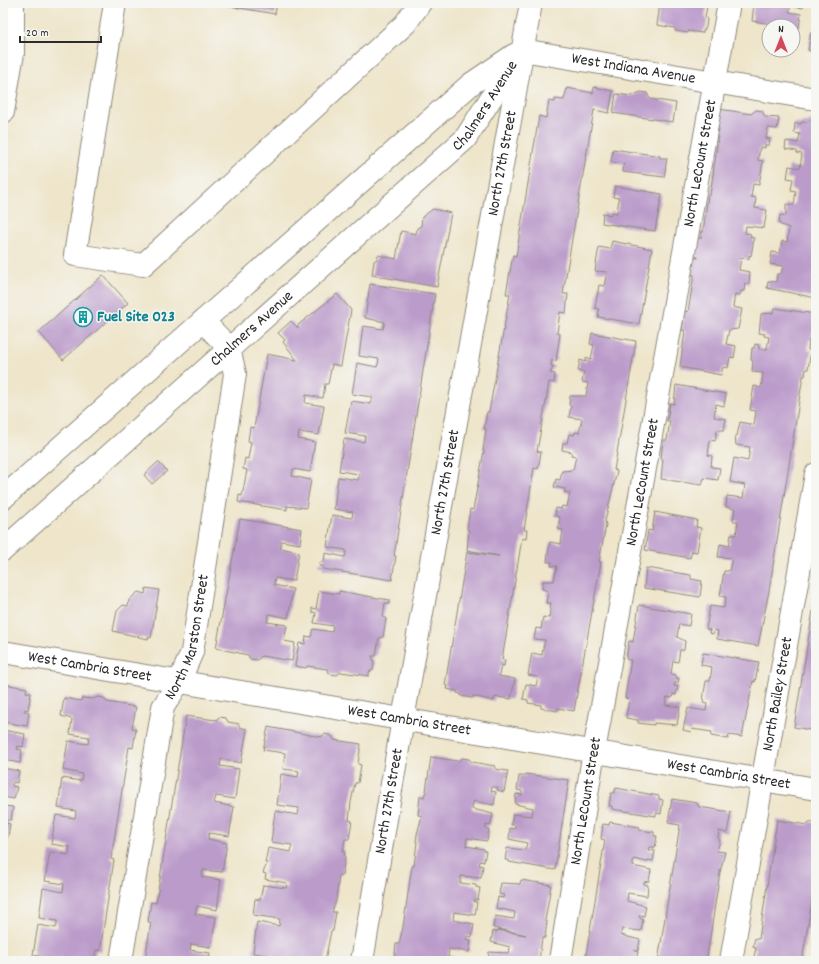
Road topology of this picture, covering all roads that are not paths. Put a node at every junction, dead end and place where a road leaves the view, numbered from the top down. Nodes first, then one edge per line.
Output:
1 (13, 3) edge
2 (115, 3) edge
3 (420, 3) edge
4 (530, 3) edge
5 (729, 3) edge
6 (522, 50) junction
7 (8, 52) edge
8 (713, 82) junction
9 (816, 99) edge
10 (3, 112) edge
11 (203, 321) junction
12 (229, 348) junction
13 (816, 474) edge
14 (3, 498) edge
15 (3, 550) edge
16 (3, 652) edge
17 (179, 682) junction
18 (403, 719) junction
19 (594, 751) junction
20 (762, 780) junction
21 (816, 789) edge
22 (121, 961) edge
23 (362, 961) edge
24 (560, 961) edge
25 (731, 961) edge

1 - 7 street
2 - 3 street
4 - 6 street, North 27th Street
5 - 8 street, North LeCount Street
6 - 8 street, West Indiana Avenue
6 - 11 street, Chalmers Avenue
6 - 12 street, Chalmers Avenue
6 - 18 street, North 27th Street
7 - 10 street
8 - 9 street, West Indiana Avenue
8 - 19 street, North LeCount Street
11 - 12 street
11 - 14 street, Chalmers Avenue
12 - 15 street, Chalmers Avenue
12 - 17 street, North Marston Street
13 - 20 street, North Bailey Street
16 - 17 street, West Cambria Street
17 - 18 street, West Cambria Street
17 - 22 street, North Marston Street
18 - 19 street, West Cambria Street
18 - 23 street, North 27th Street
19 - 20 street, West Cambria Street
19 - 24 street, North LeCount Street
20 - 21 street, West Cambria Street
20 - 25 street, North Bailey Street

